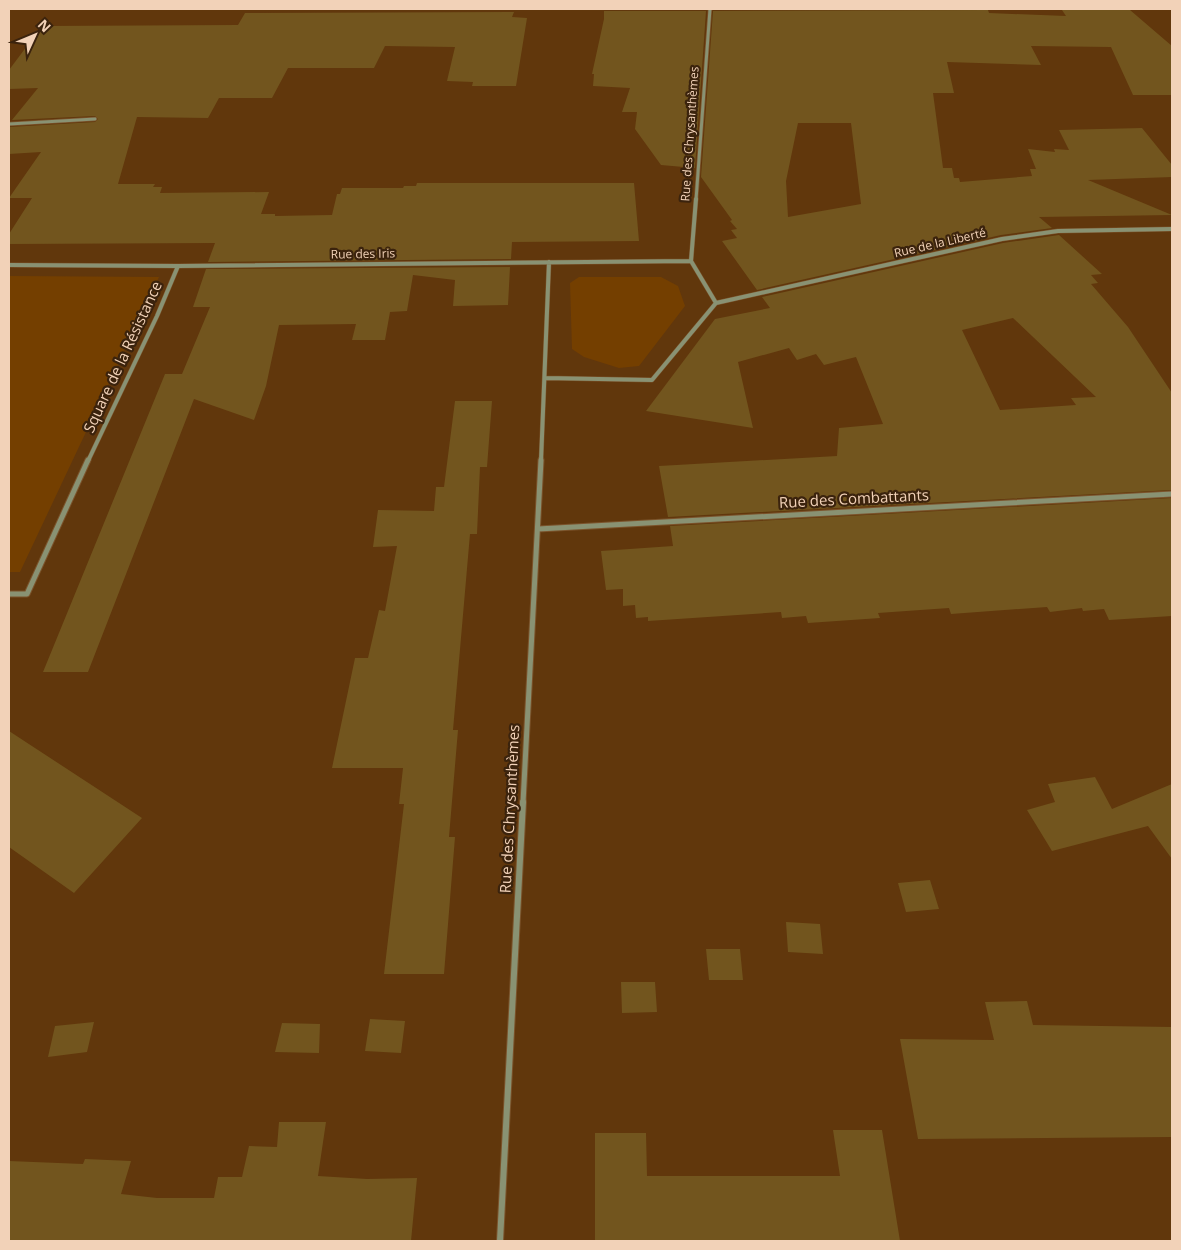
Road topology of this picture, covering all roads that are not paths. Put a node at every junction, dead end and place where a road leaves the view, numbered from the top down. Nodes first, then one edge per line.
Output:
1 (710, 9) edge
2 (95, 119) dead end
3 (9, 124) edge
4 (1172, 229) edge
5 (691, 261) junction
6 (549, 262) junction
7 (9, 266) edge
8 (178, 266) junction
9 (716, 303) junction
10 (545, 378) junction
11 (1172, 494) edge
12 (538, 529) junction
13 (9, 594) edge
14 (500, 1241) edge

1 - 5 street, Rue des Chrysanthèmes
2 - 3 street
4 - 9 street, Rue de la Liberté
5 - 6 street
5 - 9 street
6 - 8 street, Rue des Iris
6 - 10 street, Rue des Chrysanthèmes
7 - 8 street, Square de la Résistance
8 - 13 street, Square de la Résistance
9 - 10 street
10 - 12 street, Rue des Chrysanthèmes
11 - 12 street, Rue des Combattants
12 - 14 street, Rue des Chrysanthèmes

